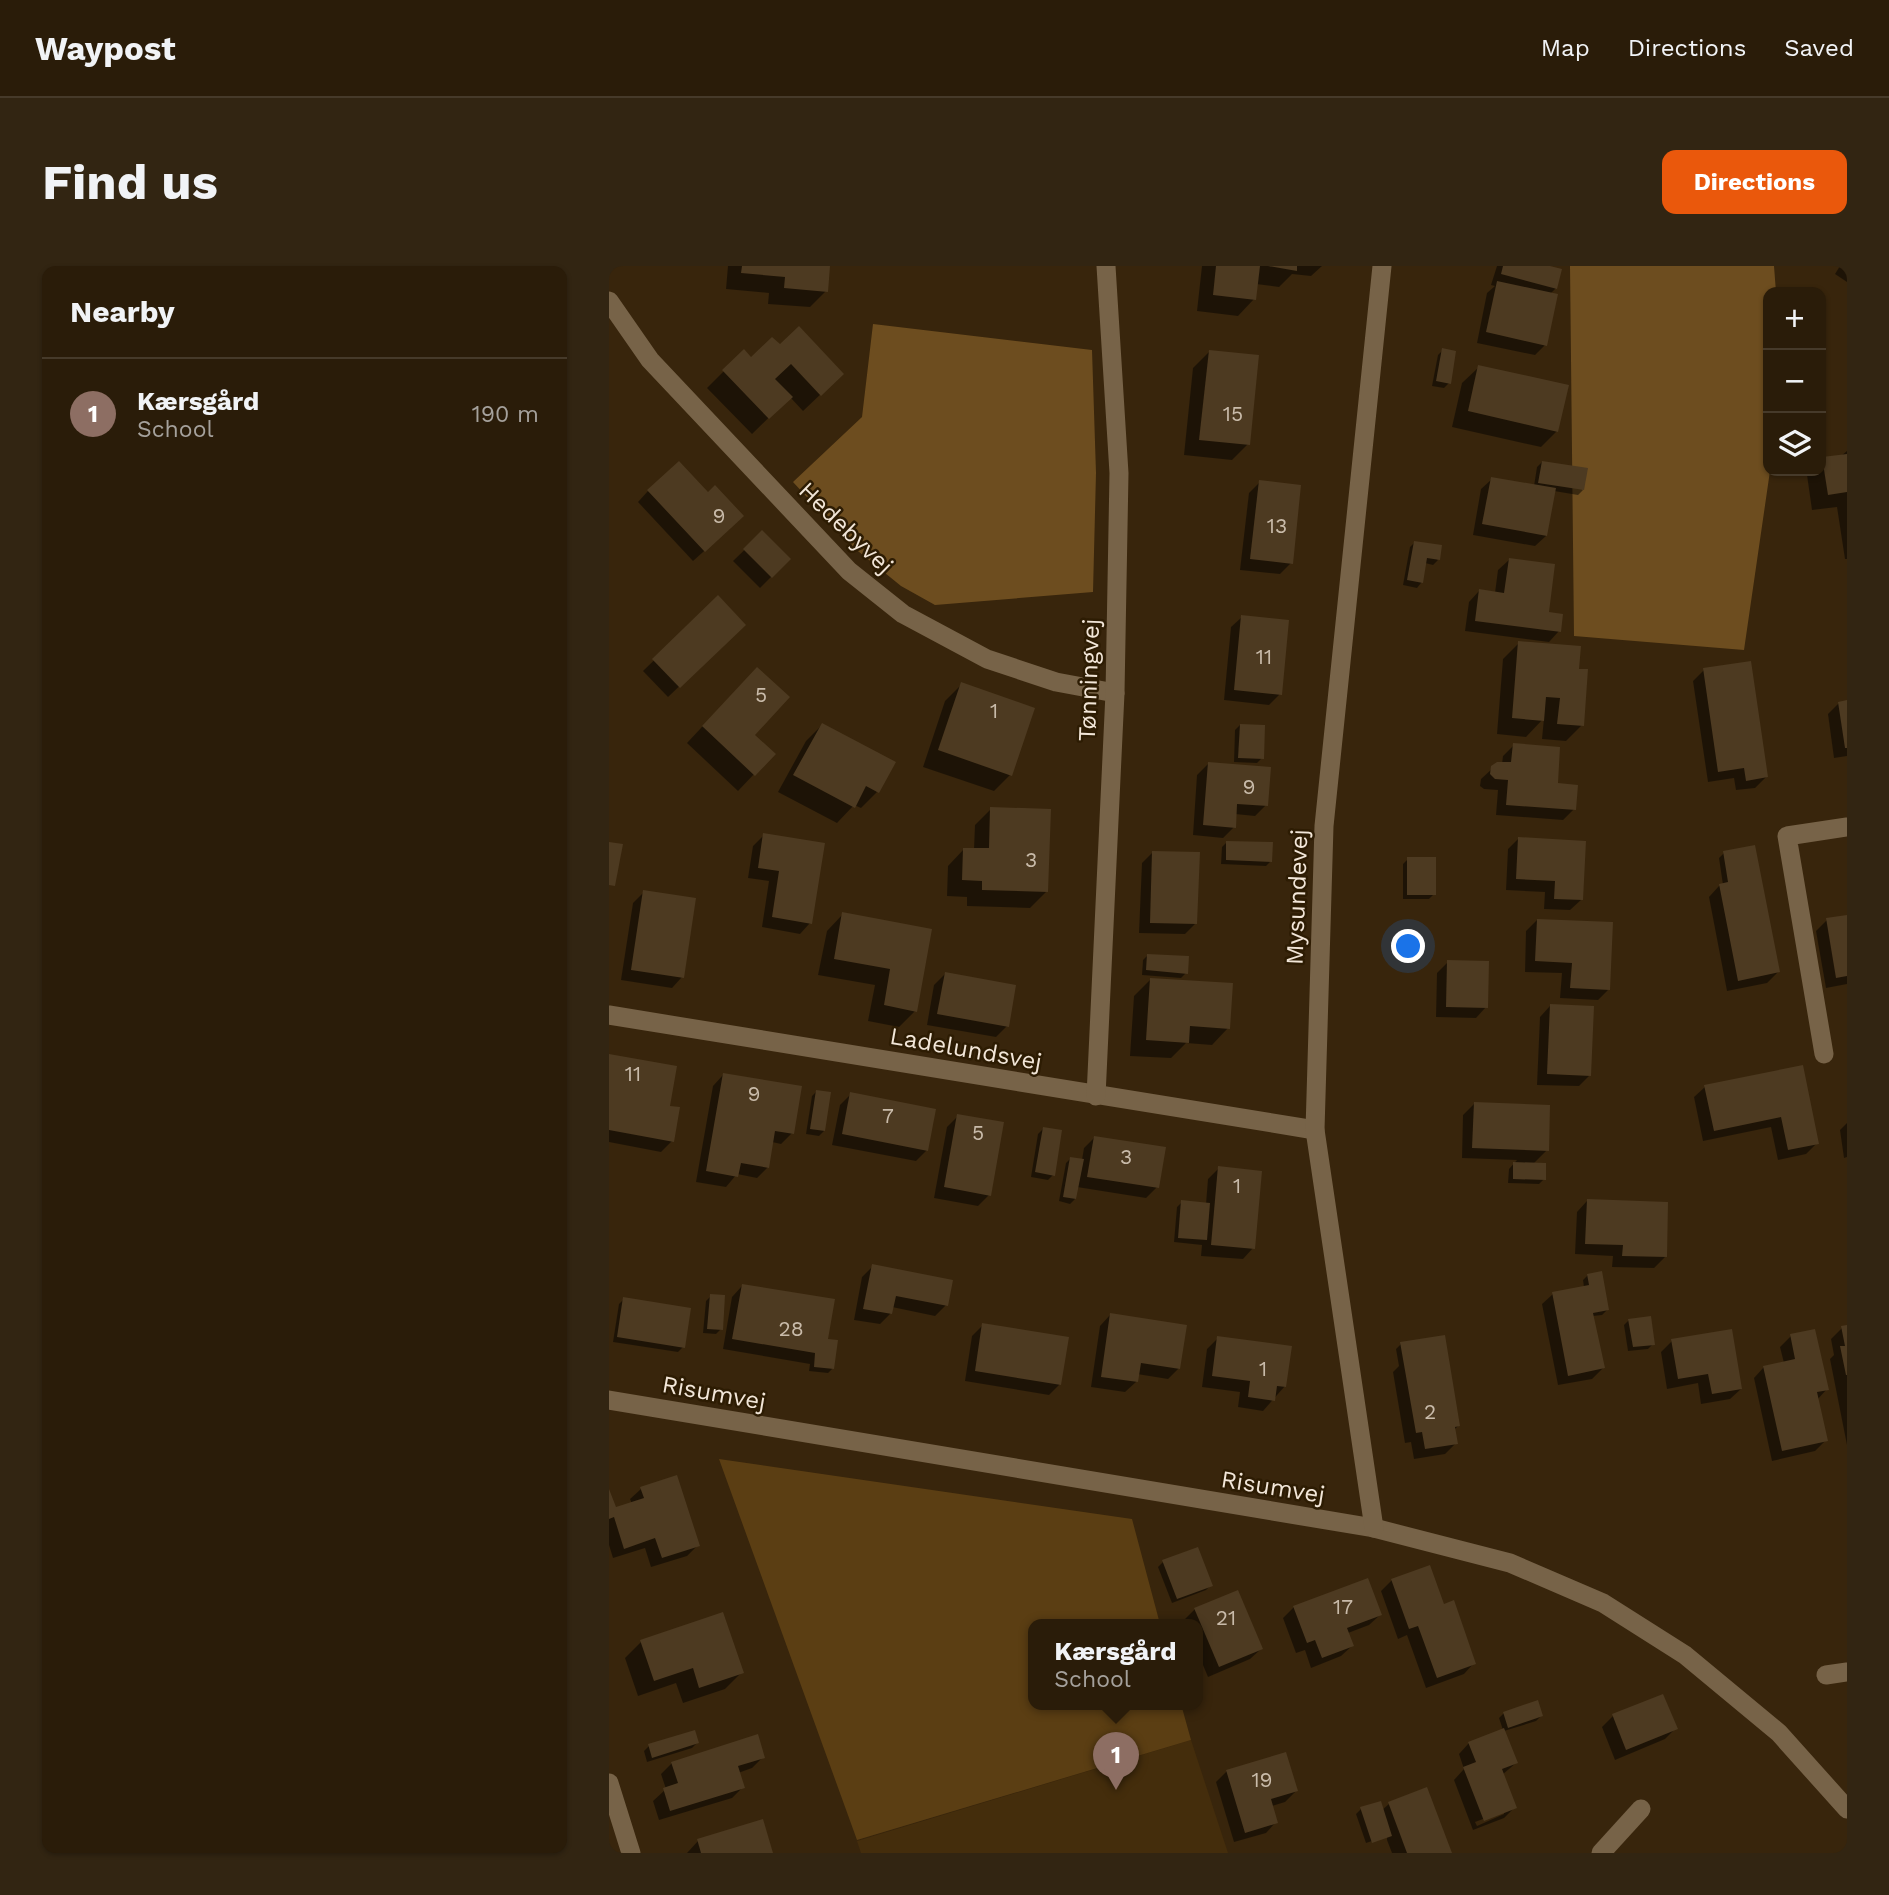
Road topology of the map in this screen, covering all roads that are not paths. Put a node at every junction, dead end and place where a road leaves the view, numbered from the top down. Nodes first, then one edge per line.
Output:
1 (1106, 266) edge
2 (1382, 266) edge
3 (609, 302) edge
4 (1115, 693) junction
5 (1847, 827) edge
6 (609, 1015) edge
7 (1824, 1054) dead end
8 (1096, 1096) junction
9 (1315, 1130) junction
10 (609, 1400) edge
11 (1374, 1528) junction
12 (1847, 1672) edge
13 (1826, 1675) dead end
14 (609, 1783) edge
15 (612, 1806) edge
16 (1641, 1809) dead end
17 (1847, 1809) edge
18 (631, 1853) edge
19 (1601, 1853) edge

1 - 4 street, Tønningvej
2 - 9 street, Mysundevej
3 - 4 street, Hedebyvej
4 - 8 street, Tønningvej
5 - 7 street
6 - 8 street, Ladelundsvej
8 - 9 street, Ladelundsvej
9 - 11 street, Mysundevej
10 - 11 street, Risumvej
11 - 17 street, Risumvej
12 - 13 street
14 - 15 street
15 - 18 street
16 - 19 street

